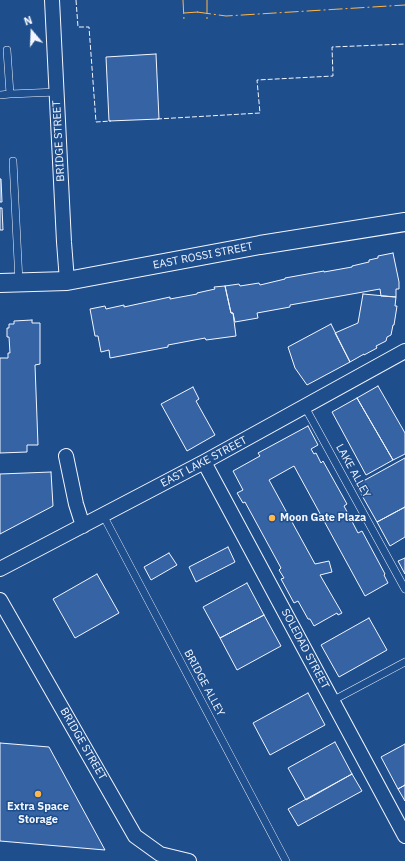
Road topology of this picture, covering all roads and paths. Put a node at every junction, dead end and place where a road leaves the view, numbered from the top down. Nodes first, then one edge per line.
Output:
1 (52, 0) edge
2 (7, 50) dead end
3 (57, 92) junction
4 (10, 94) junction
5 (0, 95) edge
6 (13, 161) dead end
7 (405, 222) edge
8 (20, 282) junction
9 (67, 282) junction
10 (0, 283) edge
11 (405, 351) edge
12 (305, 407) junction
13 (66, 456) dead end
14 (204, 462) junction
15 (103, 515) junction
16 (83, 526) junction
17 (0, 569) edge
18 (405, 588) edge
19 (0, 600) edge
20 (405, 662) edge
21 (332, 701) junction
22 (405, 836) edge
23 (189, 861) edge
24 (286, 861) edge

1 - 3 street, BRIDGE STREET
2 - 4 lane
3 - 4 lane
3 - 9 street, BRIDGE STREET
4 - 5 lane
6 - 8 lane
7 - 9 street, EAST ROSSI STREET
8 - 9 street, EAST ROSSI STREET
8 - 10 street, EAST ROSSI STREET
11 - 12 street, EAST LAKE STREET
12 - 14 street, EAST LAKE STREET
12 - 18 lane, LAKE ALLEY
13 - 16 street
14 - 15 street, EAST LAKE STREET
14 - 21 street, SOLEDAD STREET
15 - 16 street, EAST LAKE STREET
15 - 24 lane, BRIDGE ALLEY
16 - 17 street, EAST LAKE STREET
19 - 23 street, BRIDGE STREET
20 - 21 lane
21 - 22 street, SOLEDAD STREET

